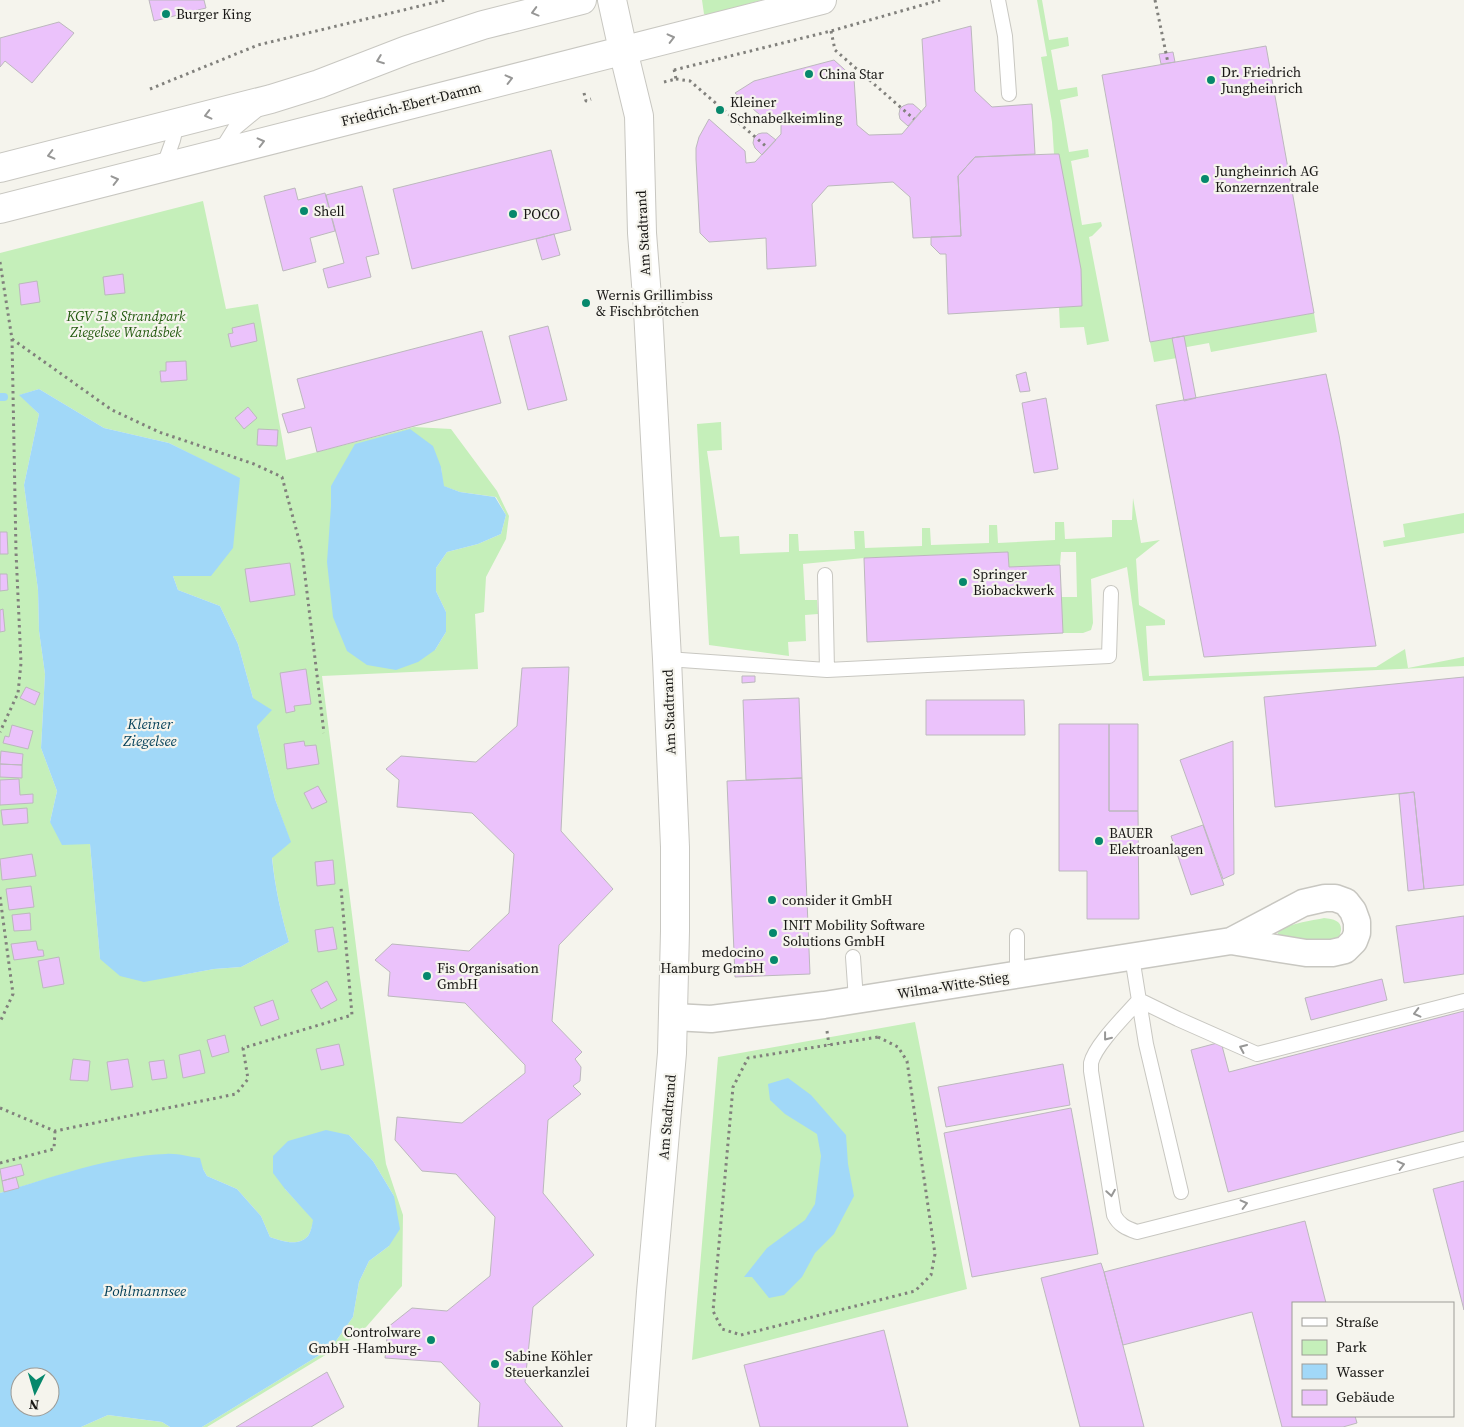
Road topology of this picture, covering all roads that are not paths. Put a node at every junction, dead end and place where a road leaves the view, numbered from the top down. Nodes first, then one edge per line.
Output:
1 (582, 0) edge
2 (612, 0) edge
3 (822, 0) edge
4 (998, 0) edge
5 (623, 50) junction
6 (1009, 94) dead end
7 (271, 99) junction
8 (177, 123) junction
9 (219, 153) junction
10 (0, 168) edge
11 (162, 168) junction
12 (0, 209) edge
13 (825, 576) dead end
14 (1112, 593) dead end
15 (667, 658) junction
16 (827, 670) junction
17 (1018, 936) dead end
18 (1230, 941) dead end
19 (852, 957) dead end
20 (1132, 957) junction
21 (1017, 975) junction
22 (856, 1000) junction
23 (1139, 1000) junction
24 (1464, 1001) edge
25 (674, 1017) junction
26 (1464, 1149) edge
27 (1180, 1192) dead end
28 (641, 1427) edge

1 -> 7 main road
2 - 5 main road, Am Stadtrand
5 -> 3 main road, Friedrich-Ebert-Damm
4 - 6 lane
9 -> 5 main road, Friedrich-Ebert-Damm
5 - 15 main road, Am Stadtrand
7 -> 8 main road
7 - 9 lane
8 -> 10 main road
8 - 11 lane
9 - 11 main road, Friedrich-Ebert-Damm
12 -> 11 main road, Friedrich-Ebert-Damm
13 - 16 lane
14 - 16 lane
15 - 16 lane
15 - 25 main road, Am Stadtrand
17 - 21 lane
18 - 20 street, Wilma-Witte-Stieg
19 - 22 lane
20 - 21 street, Wilma-Witte-Stieg
20 - 23 lane
21 - 22 street, Wilma-Witte-Stieg
22 - 25 street, Wilma-Witte-Stieg
24 -> 23 lane
23 -> 26 lane
23 - 27 lane
25 - 28 main road, Am Stadtrand

